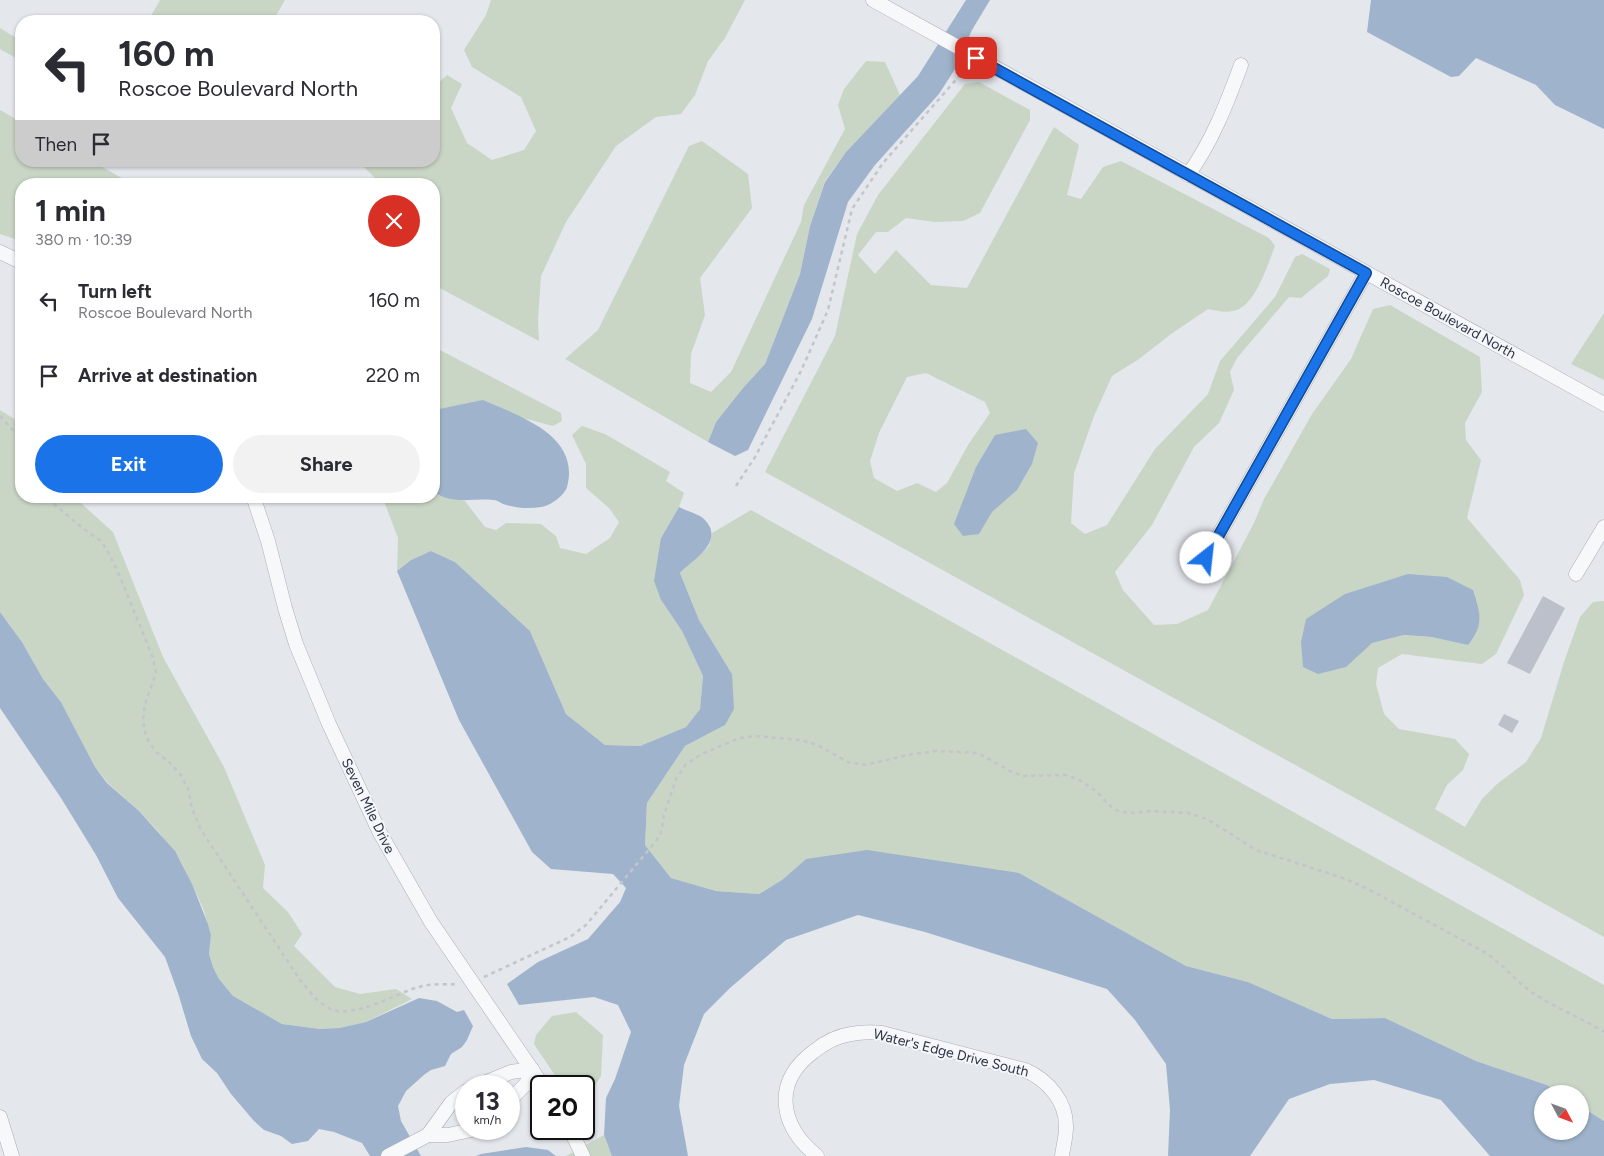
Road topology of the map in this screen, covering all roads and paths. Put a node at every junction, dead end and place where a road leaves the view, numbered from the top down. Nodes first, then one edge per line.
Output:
1 (873, 0) edge
2 (970, 54) junction
3 (1241, 65) dead end
4 (1188, 175) junction
5 (0, 252) edge
6 (15, 259) edge
7 (1366, 273) junction
8 (1604, 404) edge
9 (0, 416) edge
10 (15, 435) edge
11 (736, 486) dead end
12 (54, 503) edge
13 (255, 503) edge
14 (1604, 527) edge
15 (1206, 558) dead end
16 (1576, 574) dead end
17 (472, 983) junction
18 (1604, 1032) edge
19 (532, 1069) junction
20 (504, 1075) edge
21 (536, 1075) edge
22 (520, 1090) edge
23 (455, 1100) edge
24 (0, 1117) edge
25 (455, 1134) edge
26 (428, 1135) junction
27 (575, 1140) edge
28 (12, 1156) edge
29 (388, 1156) edge
30 (582, 1156) edge
31 (817, 1156) edge
32 (1062, 1156) edge

1 - 2 street, Roscoe Boulevard North
2 - 4 street, Roscoe Boulevard North
2 - 11 path
3 - 4 street
4 - 7 street, Roscoe Boulevard North
5 - 6 street
7 - 8 street, Roscoe Boulevard North
7 - 15 street
9 - 10 path
12 - 17 path
13 - 17 street, Seven Mile Drive
14 - 16 street
17 - 18 path
17 - 19 street, Seven Mile Drive
19 - 20 street
19 - 21 street, Seven Mile Drive
19 - 22 street
23 - 26 street
24 - 28 street
25 - 26 street
26 - 29 street
27 - 30 street
31 - 32 street, Water's Edge Drive South

